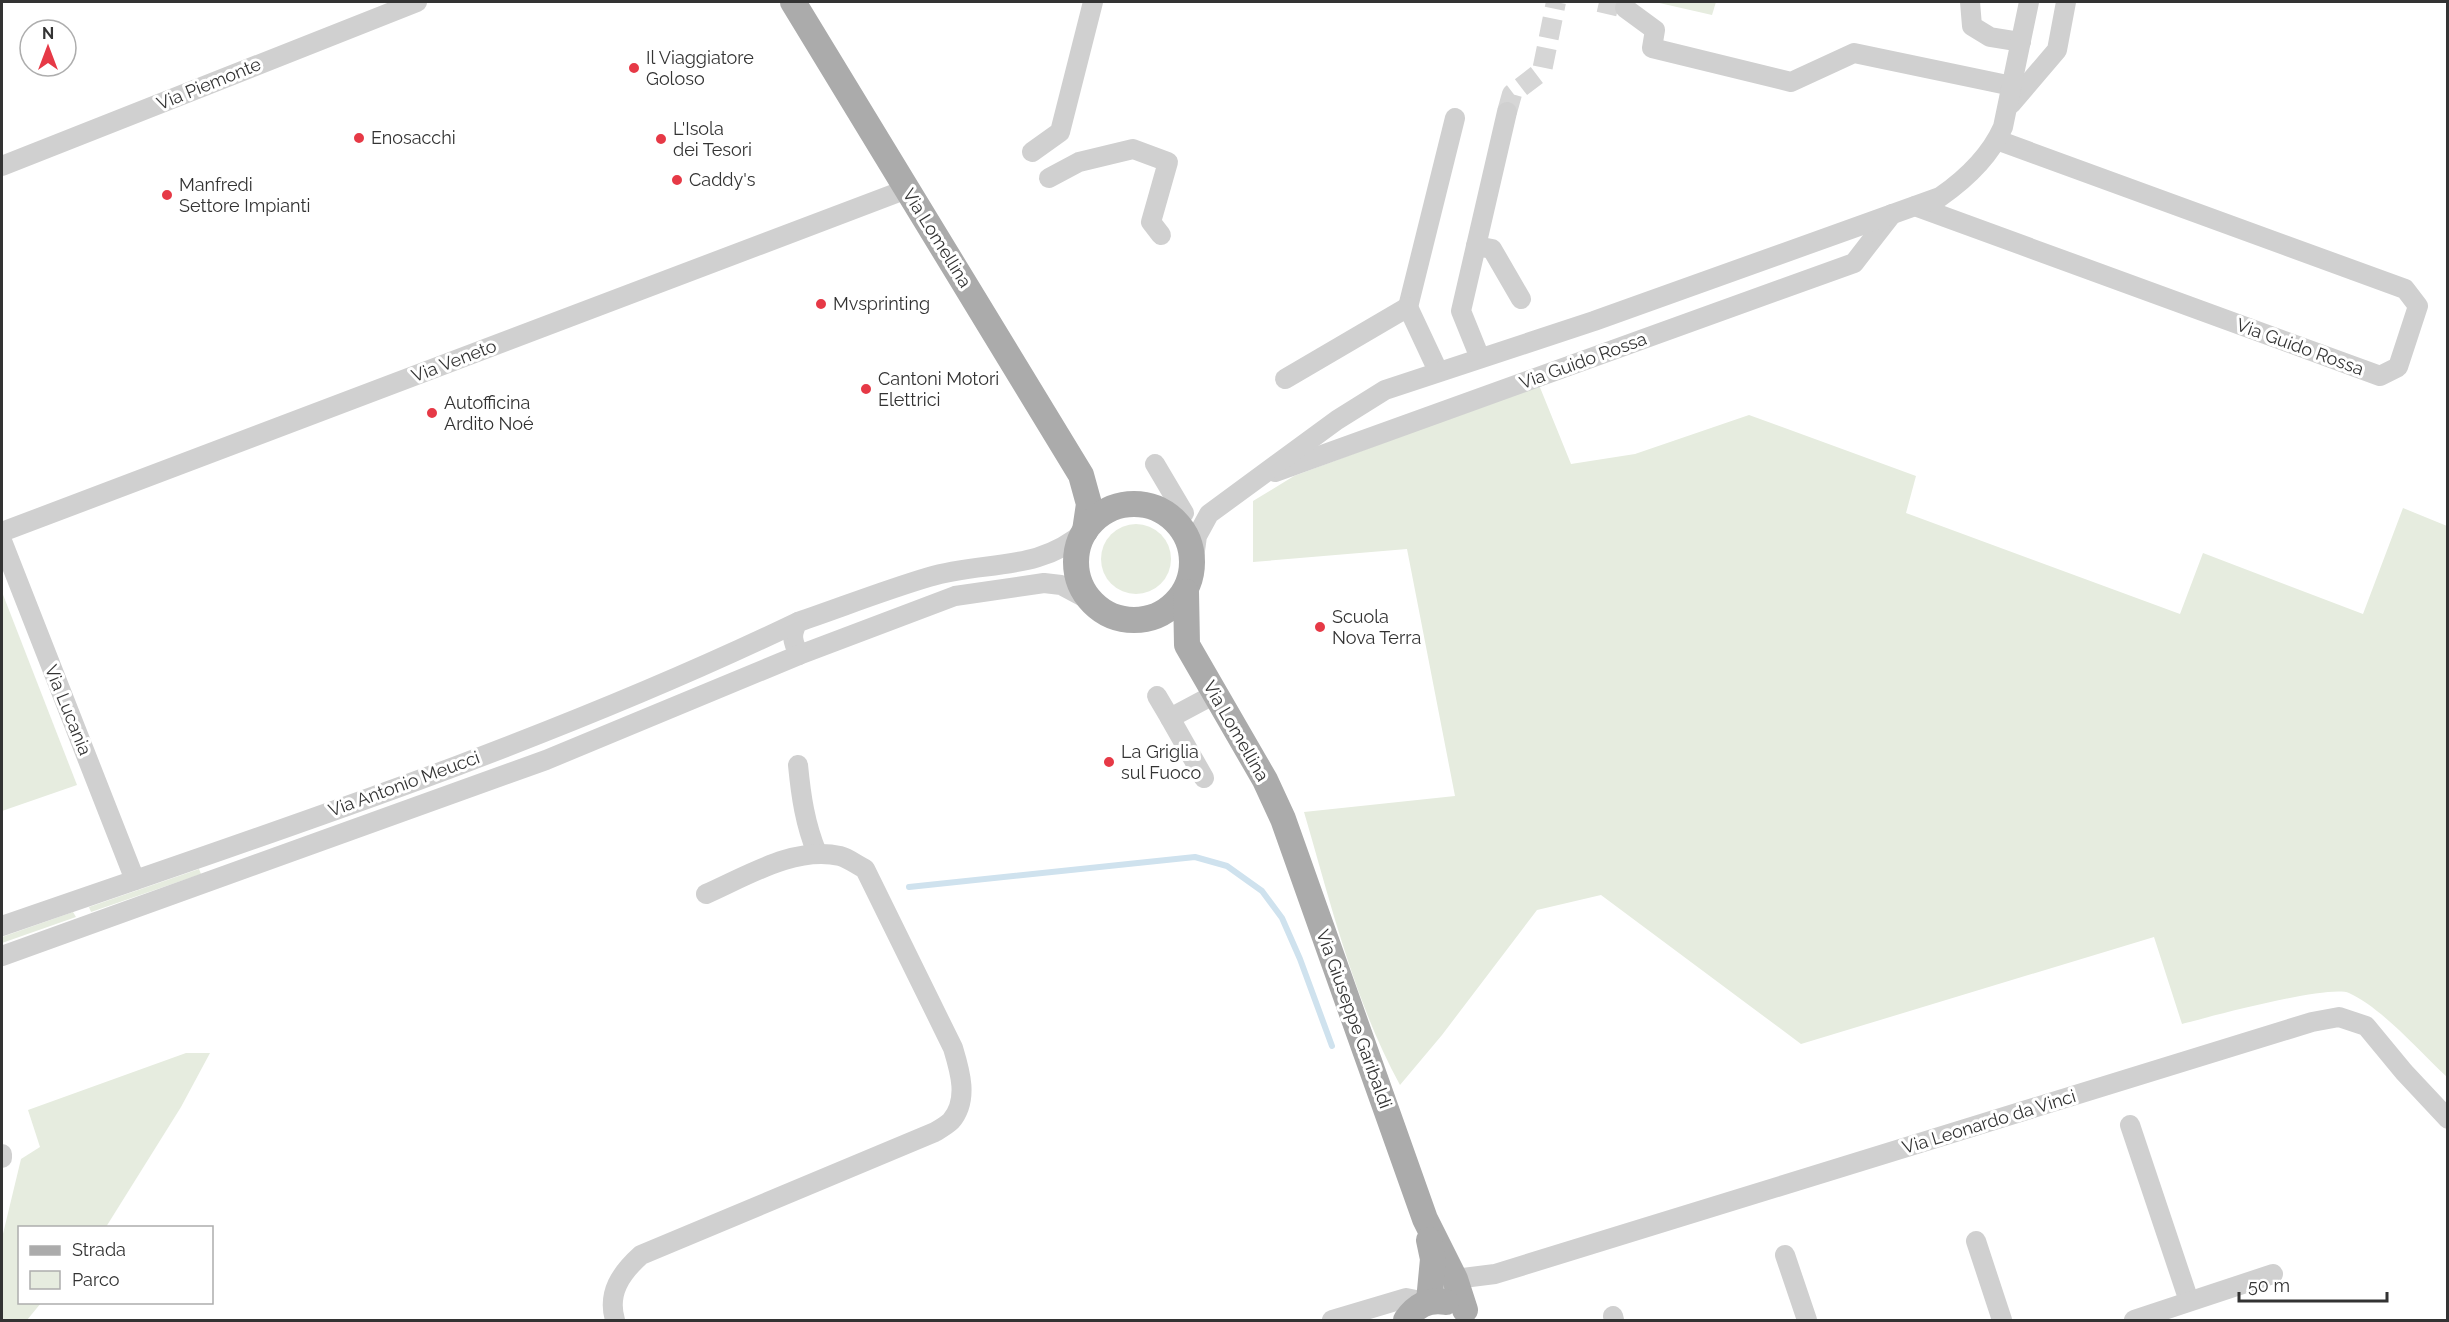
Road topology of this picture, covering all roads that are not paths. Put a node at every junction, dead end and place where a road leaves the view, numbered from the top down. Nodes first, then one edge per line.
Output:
1 (417, 2) edge
2 (794, 2) edge
3 (1093, 2) edge
4 (1970, 2) edge
5 (2029, 2) edge
6 (2066, 2) edge
7 (1625, 8) dead end
8 (2021, 42) junction
9 (2013, 86) junction
10 (2009, 106) junction
11 (1507, 112) tunnel mouth
12 (1455, 118) dead end
13 (1997, 140) junction
14 (1032, 152) dead end
15 (2, 166) edge
16 (1049, 178) dead end
17 (907, 189) junction
18 (1915, 206) junction
19 (1892, 214) junction
20 (1161, 235) dead end
21 (1476, 246) junction
22 (1521, 299) dead end
23 (1408, 307) junction
24 (1480, 358) junction
25 (1438, 371) junction
26 (1285, 379) dead end
27 (1155, 464) dead end
28 (1081, 475) junction
29 (1253, 480) junction
30 (1134, 504) junction
31 (1222, 504) junction
32 (1175, 513) junction
33 (1084, 531) junction
34 (2, 532) edge
35 (2, 541) edge
36 (1194, 558) junction
37 (1186, 592) junction
38 (1089, 600) junction
39 (1138, 620) junction
40 (798, 622) junction
41 (1187, 645) junction
42 (799, 655) junction
43 (1215, 694) junction
44 (1157, 696) dead end
45 (1170, 718) junction
46 (798, 765) dead end
47 (1204, 778) dead end
48 (1283, 819) joint
49 (817, 853) junction
50 (135, 880) junction
51 (706, 894) dead end
52 (2, 926) edge
53 (2, 956) edge
54 (2448, 1119) edge
55 (2130, 1125) dead end
56 (1425, 1219) junction
57 (1976, 1241) dead end
58 (1785, 1256) dead end
59 (1495, 1274) junction
60 (2273, 1274) dead end
61 (1455, 1280) junction
62 (1431, 1302) junction
63 (2188, 1302) junction
64 (1468, 1315) edge
65 (1346, 1319) edge
66 (615, 1320) edge
67 (1406, 1320) edge
68 (1807, 1320) edge
69 (2002, 1320) edge
70 (2134, 1320) edge

1 - 15 street, Via Piemonte
2 - 17 main road, Via Lomellina
3 - 14 street
4 - 8 street
5 - 8 street, Via Guido Rossa
6 - 10 street, Via Guido Rossa
7 - 9 street
8 - 9 street, Via Guido Rossa
9 - 10 street, Via Guido Rossa
10 - 13 street, Via Guido Rossa
11 - 21 street
12 - 23 street
13 - 18 street, Via Guido Rossa
13 - 18 street, Via Guido Rossa
16 - 20 street
17 - 28 main road, Via Lomellina
17 - 34 street, Via Veneto
18 - 19 street, Via Guido Rossa
19 - 24 street, Via Guido Rossa
19 - 29 street, Via Guido Rossa
21 - 22 street
21 - 24 street
23 - 25 street
23 - 26 street
24 - 25 street, Via Guido Rossa
25 - 29 street, Via Guido Rossa
27 - 32 street
28 - 30 main road, Via Lomellina
28 - 33 main road, Via Lomellina
29 - 31 street, Via Guido Rossa
30 - 32 main road
30 - 33 main road
31 - 32 street, Via Guido Rossa
31 - 36 street, Via Guido Rossa
32 - 36 main road
33 - 38 main road
33 - 40 street, Via Antonio Meucci
35 - 50 street, Via Lucania
36 - 37 main road
37 - 39 main road
37 - 41 main road, Via Lomellina
38 - 39 main road
38 - 42 street, Via Antonio Meucci
39 - 41 main road
40 - 42 street
40 - 50 street, Via Antonio Meucci
41 - 43 main road, Via Lomellina
42 - 53 street, Via Antonio Meucci
43 - 45 street
43 - 48 main road, Via Lomellina
44 - 45 street
45 - 47 street
46 - 49 street
48 - 56 main road, Via Giuseppe Garibaldi
49 - 51 street
49 - 66 street
50 - 52 street, Via Antonio Meucci
54 - 59 street, Via Leonardo da Vinci
55 - 63 street
56 - 61 main road, Via Giuseppe Garibaldi
56 - 62 main road, Via Giuseppe Garibaldi
57 - 69 street
58 - 68 street
59 - 61 street, Via Leonardo da Vinci
59 - 64 street
60 - 63 street
61 - 62 street
61 - 64 main road, Via Giuseppe Garibaldi
62 - 64 main road
62 - 65 street
62 - 67 main road
63 - 70 street

